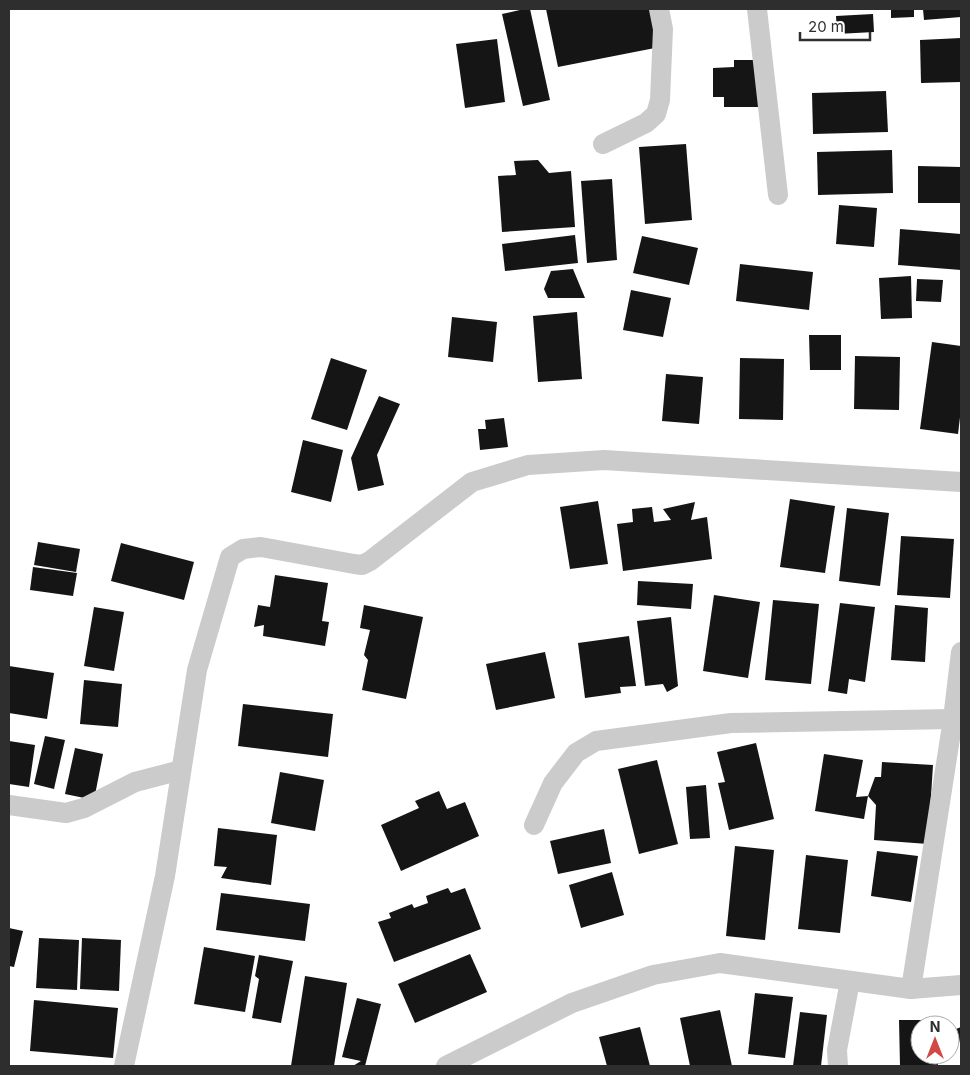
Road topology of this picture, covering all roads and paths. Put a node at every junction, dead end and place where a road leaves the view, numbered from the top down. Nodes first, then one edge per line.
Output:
1 (659, 9) edge
2 (757, 9) edge
3 (603, 144) dead end
4 (778, 195) dead end
5 (961, 482) edge
6 (961, 652) edge
7 (953, 719) junction
8 (181, 770) junction
9 (9, 805) edge
10 (534, 825) dead end
11 (850, 981) junction
12 (961, 986) edge
13 (911, 989) junction
14 (124, 1066) edge
15 (446, 1066) edge
16 (838, 1066) edge

1 - 3 street
2 - 4 street
5 - 8 street
6 - 7 street
7 - 10 street
7 - 13 street
8 - 9 street
8 - 14 street
11 - 13 street
11 - 15 street
11 - 16 street
12 - 13 street

